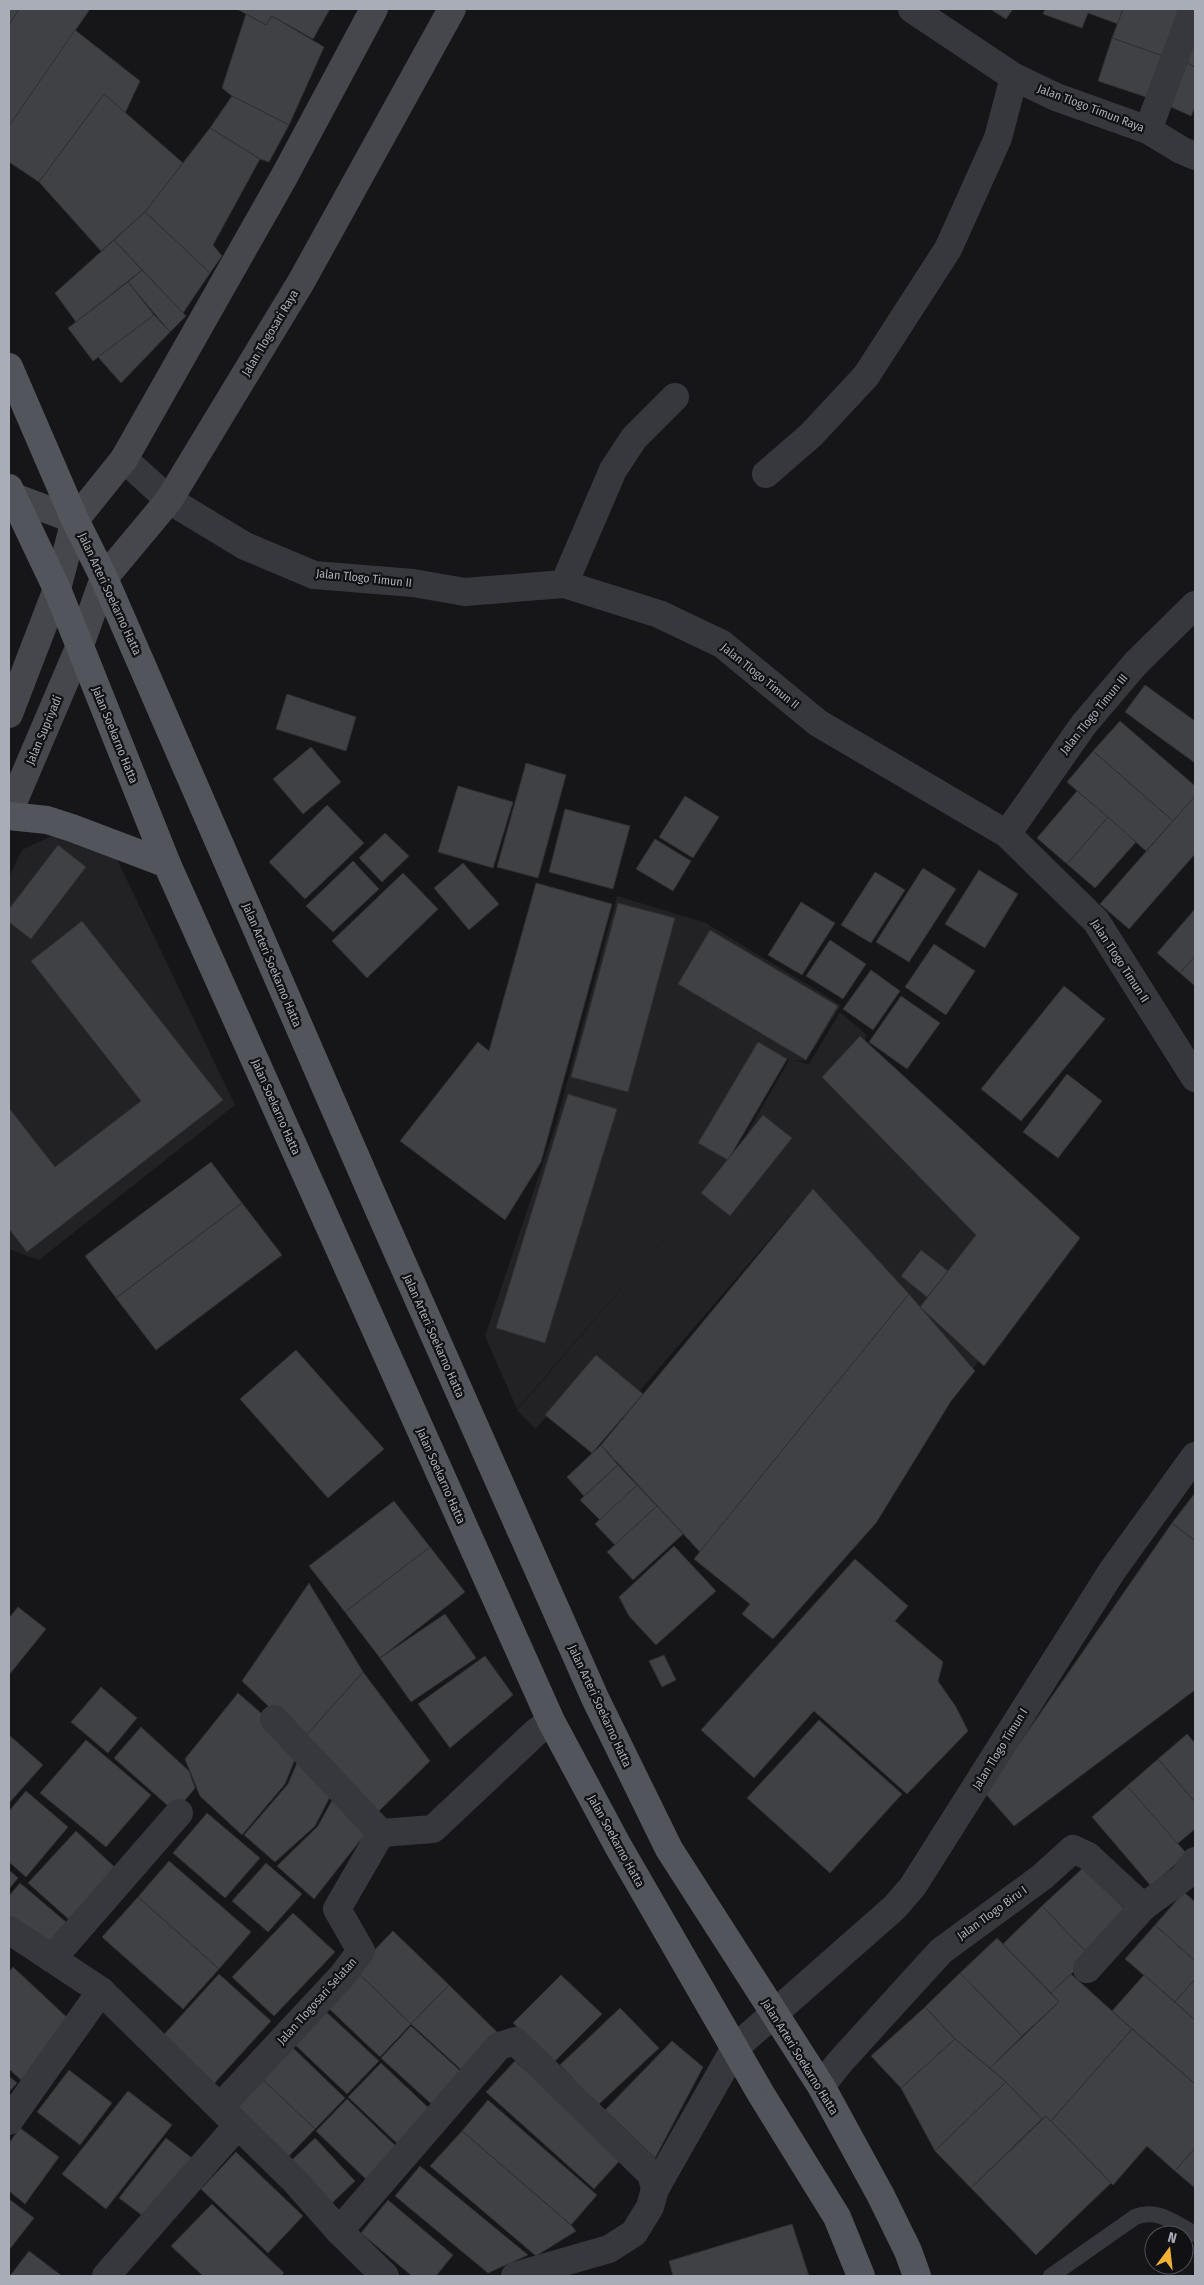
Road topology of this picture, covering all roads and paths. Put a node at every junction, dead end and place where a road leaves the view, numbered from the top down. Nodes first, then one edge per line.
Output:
1 (374, 9) edge
2 (452, 9) edge
3 (912, 9) edge
4 (1193, 9) edge
5 (1014, 78) junction
6 (1148, 130) junction
7 (1195, 156) edge
8 (9, 367) edge
9 (675, 397) dead end
10 (124, 459) junction
11 (766, 474) dead end
12 (10, 493) edge
13 (169, 500) junction
14 (75, 520) junction
15 (104, 578) junction
16 (564, 584) junction
17 (57, 589) junction
18 (1195, 606) edge
19 (79, 648) junction
20 (12, 694) edge
21 (9, 812) edge
22 (9, 816) edge
23 (1007, 834) junction
24 (167, 864) junction
25 (1195, 1078) edge
26 (1195, 1456) edge
27 (274, 1719) dead end
28 (551, 1721) junction
29 (179, 1813) dead end
30 (381, 1833) junction
31 (1191, 1875) edge
32 (1143, 1907) junction
33 (9, 1930) edge
34 (52, 1959) junction
35 (1087, 1969) dead end
36 (101, 1991) junction
37 (772, 2013) junction
38 (735, 2048) junction
39 (821, 2086) junction
40 (229, 2116) junction
41 (9, 2121) edge
42 (656, 2189) junction
43 (339, 2231) junction
44 (1195, 2234) edge
45 (106, 2276) edge
46 (385, 2276) edge
47 (515, 2276) edge
48 (861, 2276) edge
49 (917, 2276) edge
50 (1051, 2276) edge

1 - 10 street
2 - 13 street, Jalan Tlogosari Raya
3 - 5 street, Jalan Tlogo Timun Raya
4 - 6 street
5 - 6 street, Jalan Tlogo Timun Raya
5 - 11 street
6 - 7 street, Jalan Tlogo Timun Raya
8 - 14 main road, Jalan Arteri Soekarno Hatta
9 - 16 street
10 - 13 street, Jalan Tlogo Timun II
10 - 14 street
12 - 14 street
12 - 17 main road
13 - 15 street, Jalan Tlogosari Raya
13 - 16 street, Jalan Tlogo Timun II
14 - 15 main road, Jalan Arteri Soekarno Hatta
14 - 17 street
15 - 19 street, Jalan Tlogosari Raya
15 - 37 main road, Jalan Arteri Soekarno Hatta
16 - 23 street, Jalan Tlogo Timun II
17 - 19 main road
17 - 20 street
18 - 23 street, Jalan Tlogo Timun III
19 - 21 street, Jalan Supriyadi
19 - 24 main road, Jalan Soekarno Hatta
22 - 24 main road
23 - 25 street, Jalan Tlogo Timun II
24 - 28 main road, Jalan Soekarno Hatta
26 - 37 street, Jalan Tlogo Timun I
27 - 30 street
28 - 30 street
28 - 38 main road, Jalan Soekarno Hatta
29 - 34 street
30 - 40 street, Jalan Tlogosari Selatan
31 - 32 street
32 - 35 street
32 - 39 street, Jalan Tlogo Biru I
33 - 34 street
34 - 36 street
36 - 40 street
36 - 41 street
37 - 38 street, Jalan Tlogo Timun I
37 - 39 main road, Jalan Arteri Soekarno Hatta
38 - 42 street, Jalan Tlogo Timun I
38 - 48 main road, Jalan Soekarno Hatta
39 - 49 main road, Jalan Arteri Soekarno Hatta
40 - 43 street
40 - 45 street
42 - 43 street
42 - 47 street, Jalan Tlogo Timun I
43 - 46 street
44 - 50 lane

